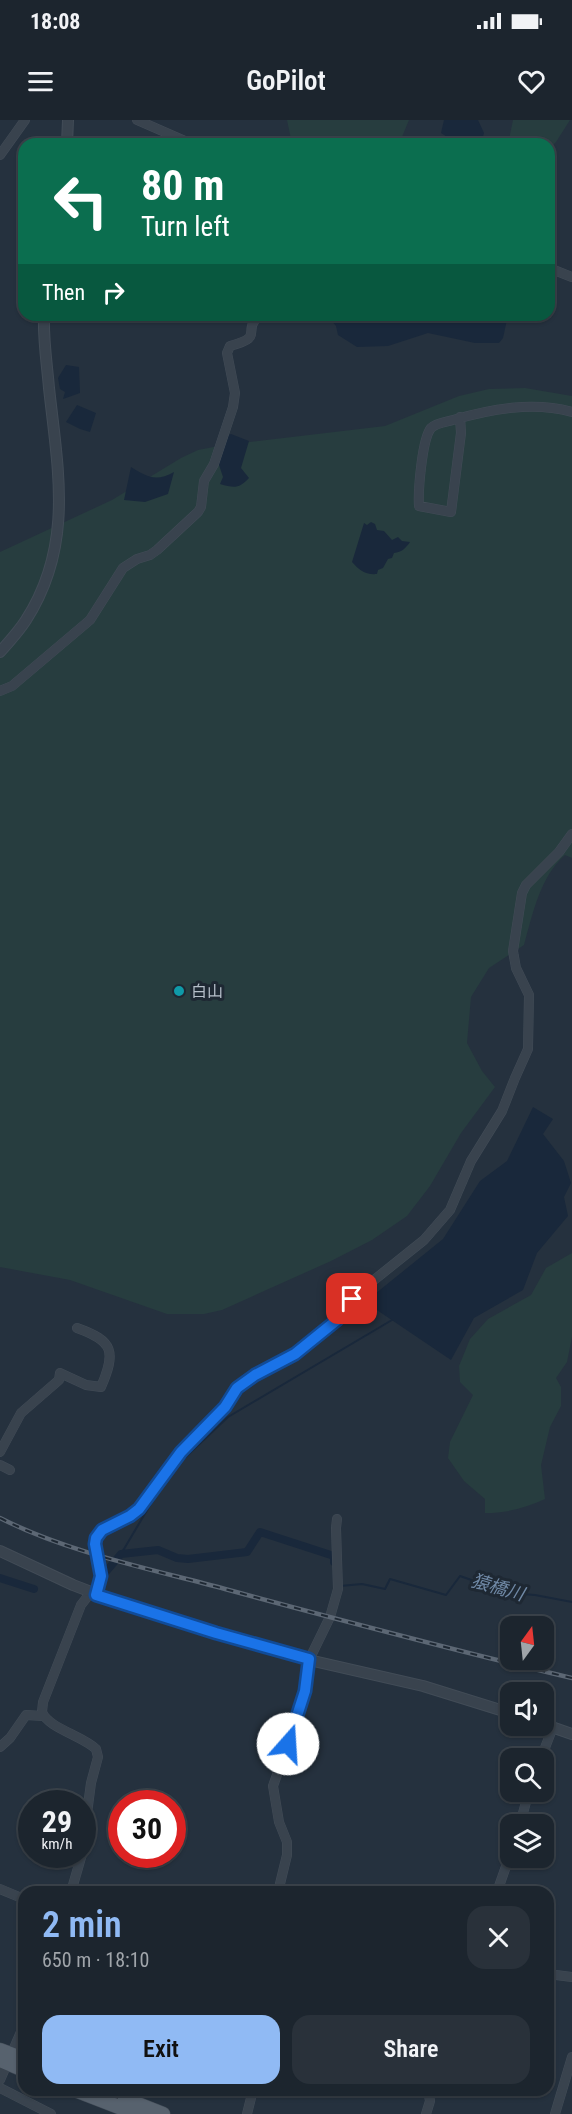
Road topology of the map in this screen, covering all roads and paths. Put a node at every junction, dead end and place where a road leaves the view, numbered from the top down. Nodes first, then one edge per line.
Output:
1 (25, 120) edge
2 (68, 120) edge
3 (137, 120) edge
4 (67, 138) edge
5 (178, 138) edge
6 (0, 155) edge
7 (555, 270) edge
8 (572, 277) edge
9 (44, 321) edge
10 (254, 321) edge
11 (572, 412) edge
12 (460, 417) junction
13 (0, 652) edge
14 (0, 691) edge
15 (572, 834) edge
16 (77, 1328) dead end
17 (0, 1452) edge
18 (0, 1465) edge
19 (10, 1470) dead end
20 (337, 1519) dead end
21 (0, 1551) edge
22 (94, 1594) junction
23 (309, 1659) junction
24 (500, 1710) edge
25 (43, 1716) junction
26 (554, 1728) edge
27 (572, 1734) edge
28 (0, 1748) edge
29 (90, 1790) edge
30 (78, 1868) edge
31 (506, 1868) edge
32 (73, 1886) edge
33 (279, 1886) edge
34 (499, 1886) edge
35 (0, 1889) edge
36 (18, 1896) edge
37 (554, 1975) edge
38 (572, 1977) edge
39 (18, 2038) edge
40 (9, 2057) edge
41 (572, 2057) edge
42 (0, 2080) edge
43 (0, 2088) edge
44 (90, 2096) edge
45 (116, 2096) edge
46 (252, 2096) edge
47 (429, 2096) edge
48 (51, 2114) edge
49 (137, 2114) edge
50 (163, 2114) edge
51 (247, 2114) edge
52 (426, 2114) edge
53 (555, 2114) edge

1 - 6 street
2 - 4 street
3 - 5 street
7 - 8 street
9 - 13 street
10 - 14 street
11 - 12 street
12 - 12 street
15 - 22 street
16 - 17 street
18 - 19 street
20 - 23 street
21 - 22 street
22 - 23 street
22 - 25 street
23 - 24 street
23 - 33 street
25 - 28 street
25 - 29 street
26 - 27 street
30 - 32 street
31 - 34 street
35 - 36 street
37 - 38 street
39 - 40 street
40 - 42 street
41 - 53 street
43 - 48 street
44 - 49 main road
45 - 50 main road
46 - 51 street
47 - 52 street

